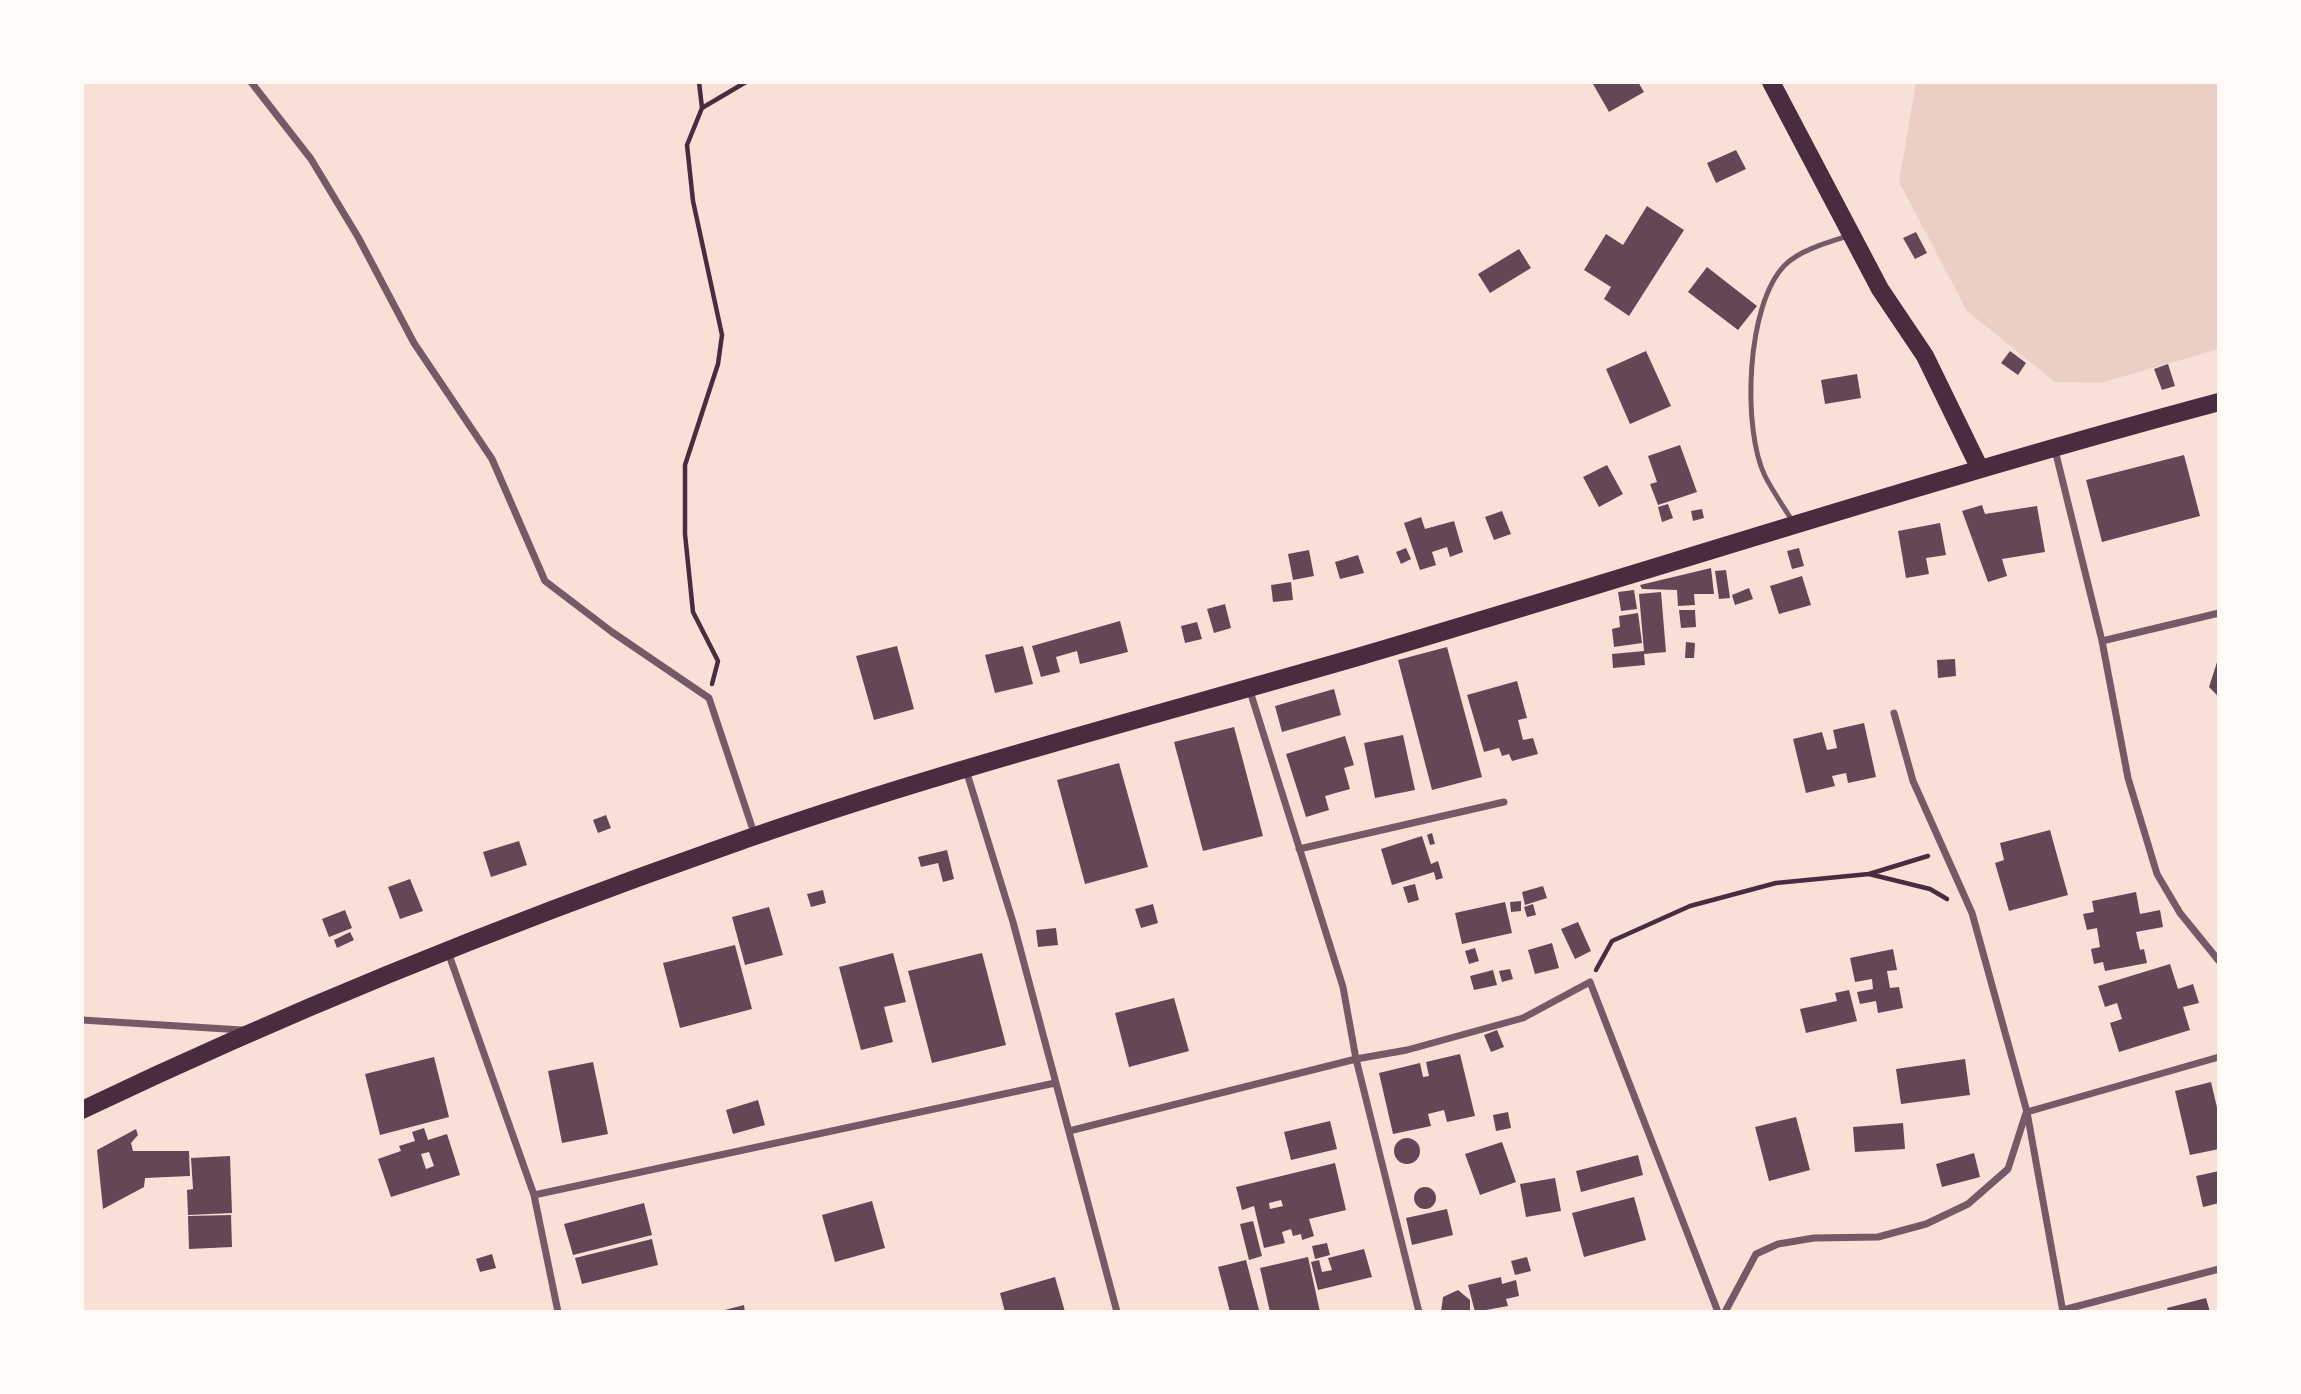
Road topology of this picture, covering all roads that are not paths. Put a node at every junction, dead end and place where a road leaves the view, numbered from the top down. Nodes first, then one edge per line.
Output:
1 (251, 82) edge
2 (1771, 82) edge
3 (1850, 236) junction
4 (2219, 402) edge
5 (2054, 446) junction
6 (1980, 469) junction
7 (1795, 525) junction
8 (2219, 612) edge
9 (2102, 641) junction
10 (1249, 686) junction
11 (1894, 713) dead end
12 (966, 769) junction
13 (1504, 802) dead end
14 (755, 836) junction
15 (1299, 849) junction
16 (448, 950) junction
17 (2219, 961) edge
18 (82, 1020) edge
19 (259, 1032) junction
20 (2219, 1058) edge
21 (1356, 1059) junction
22 (1055, 1083) junction
23 (82, 1110) edge
24 (2027, 1112) junction
25 (1069, 1131) junction
26 (534, 1195) junction
27 (2219, 1269) edge
28 (2063, 1311) edge
29 (558, 1312) edge
30 (1117, 1312) edge
31 (1419, 1312) edge
32 (1717, 1312) edge
33 (1725, 1312) edge

1 - 14 street
2 - 3 main road
3 - 6 main road
3 - 7 lane
4 - 5 main road
5 - 6 main road
5 - 9 street
6 - 7 main road
7 - 10 main road
8 - 9 street
9 - 17 street
10 - 12 main road
10 - 15 street
11 - 24 street
12 - 14 main road
12 - 22 street
13 - 15 street
14 - 16 main road
15 - 21 street
16 - 19 main road
16 - 26 street
18 - 19 street
19 - 23 main road
20 - 24 street
21 - 25 street
21 - 31 street
21 - 32 street
22 - 25 street
22 - 26 street
24 - 28 street
24 - 33 street
25 - 30 street
26 - 29 street
27 - 28 street

